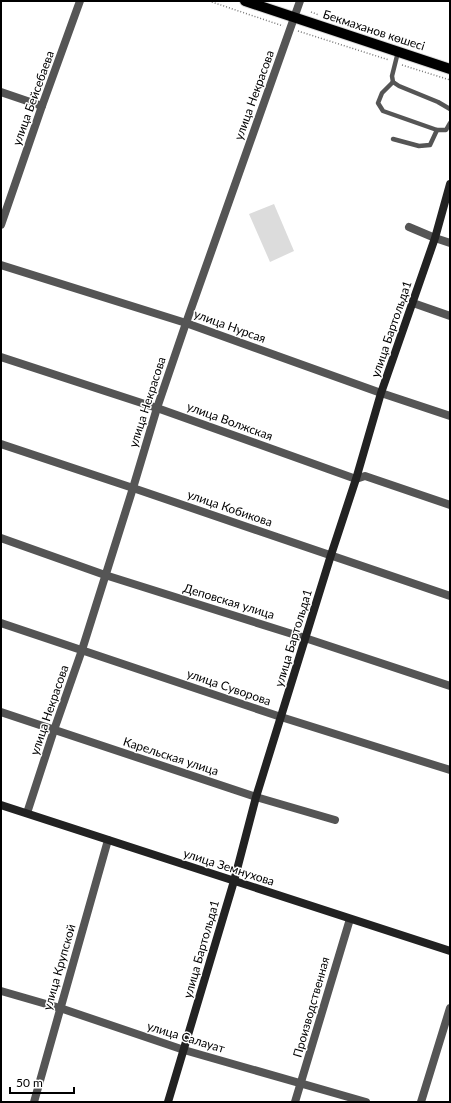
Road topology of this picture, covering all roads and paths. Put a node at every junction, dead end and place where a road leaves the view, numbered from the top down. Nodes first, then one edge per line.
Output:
1 (80, 1) edge
2 (209, 1) edge
3 (245, 1) edge
4 (300, 1) edge
5 (295, 18) junction
6 (291, 28) junction
7 (398, 52) junction
8 (395, 62) junction
9 (450, 69) edge
10 (450, 80) edge
11 (393, 82) junction
12 (1, 92) edge
13 (42, 106) junction
14 (450, 109) edge
15 (450, 123) edge
16 (438, 130) junction
17 (448, 131) edge
18 (393, 139) dead end
19 (450, 184) edge
20 (1, 225) edge
21 (409, 227) dead end
22 (435, 238) junction
23 (450, 243) edge
24 (1, 265) edge
25 (413, 303) junction
26 (450, 316) edge
27 (186, 323) junction
28 (1, 357) edge
29 (382, 393) junction
30 (157, 408) junction
31 (450, 416) edge
32 (1, 444) edge
33 (356, 479) junction
34 (133, 488) junction
35 (450, 504) edge
36 (1, 538) edge
37 (331, 555) junction
38 (105, 575) junction
39 (450, 596) edge
40 (1, 622) edge
41 (305, 638) junction
42 (82, 650) junction
43 (450, 686) edge
44 (1, 712) edge
45 (281, 717) junction
46 (54, 730) junction
47 (450, 770) edge
48 (256, 797) junction
49 (1, 805) edge
50 (27, 813) junction
51 (335, 820) dead end
52 (108, 840) junction
53 (234, 881) junction
54 (350, 919) junction
55 (450, 951) edge
56 (1, 991) edge
57 (60, 1008) junction
58 (450, 1008) edge
59 (184, 1050) junction
60 (301, 1083) junction
61 (34, 1102) edge
62 (168, 1102) edge
63 (295, 1102) edge
64 (366, 1102) edge
65 (421, 1102) edge

1 - 13 street, улица Бейсебаева
2 - 6 path
3 - 5 main road, Бекмаханов көшесі
4 - 5 street, улица Некрасова
5 - 6 street, улица Некрасова
5 - 7 main road, Бекмаханов көшесі
6 - 8 path
6 - 27 street, улица Некрасова
7 - 8 lane
7 - 9 main road, Бекмаханов көшесі
8 - 10 path
8 - 11 lane
11 - 14 lane
11 - 16 lane
12 - 13 street
13 - 20 street, улица Бейсебаева
15 - 17 lane
16 - 17 lane
16 - 18 lane
19 - 22 street, улица Бартольда1
21 - 22 street
22 - 23 street
22 - 25 street, улица Бартольда1
24 - 27 street, улица Нурсая
25 - 26 street
25 - 29 street, улица Бартольда1
27 - 29 street, улица Нурсая
27 - 30 street, улица Некрасова
28 - 30 street, улица Волжская
29 - 31 street, улица Нурсая
29 - 33 street, улица Бартольда1
30 - 33 street, улица Волжская
30 - 34 street, улица Некрасова
32 - 34 street, улица Кобикова
33 - 35 street, улица Волжская
33 - 37 street, улица Бартольда1
34 - 37 street, улица Кобикова
34 - 38 street, улица Некрасова
36 - 38 street, Деповская улица
37 - 39 street, улица Кобикова
37 - 41 street, улица Бартольда1
38 - 41 street, Деповская улица
38 - 42 street, улица Некрасова
40 - 42 street, улица Суворова
41 - 43 street, Деповская улица
41 - 45 street, улица Бартольда1
42 - 45 street, улица Суворова
42 - 46 street, улица Некрасова
44 - 46 street, Карельская улица
45 - 47 street, улица Суворова
45 - 48 street, улица Бартольда1
46 - 48 street, Карельская улица
46 - 50 street, улица Некрасова
48 - 51 street, Карельская улица
48 - 53 street, улица Бартольда1
49 - 50 street, улица Земнухова
50 - 52 street, улица Земнухова
52 - 53 street, улица Земнухова
52 - 57 street, улица Крупской
53 - 54 street, улица Земнухова
53 - 59 street, улица Бартольда1
54 - 55 street, улица Земнухова
54 - 60 street, Производственная
56 - 57 street, улица Салауат
57 - 59 street, улица Салауат
57 - 61 street, улица Крупской
58 - 65 street
59 - 60 street, улица Салауат
59 - 62 street, улица Бартольда1
60 - 63 street, Производственная
60 - 64 street, улица Салауат

